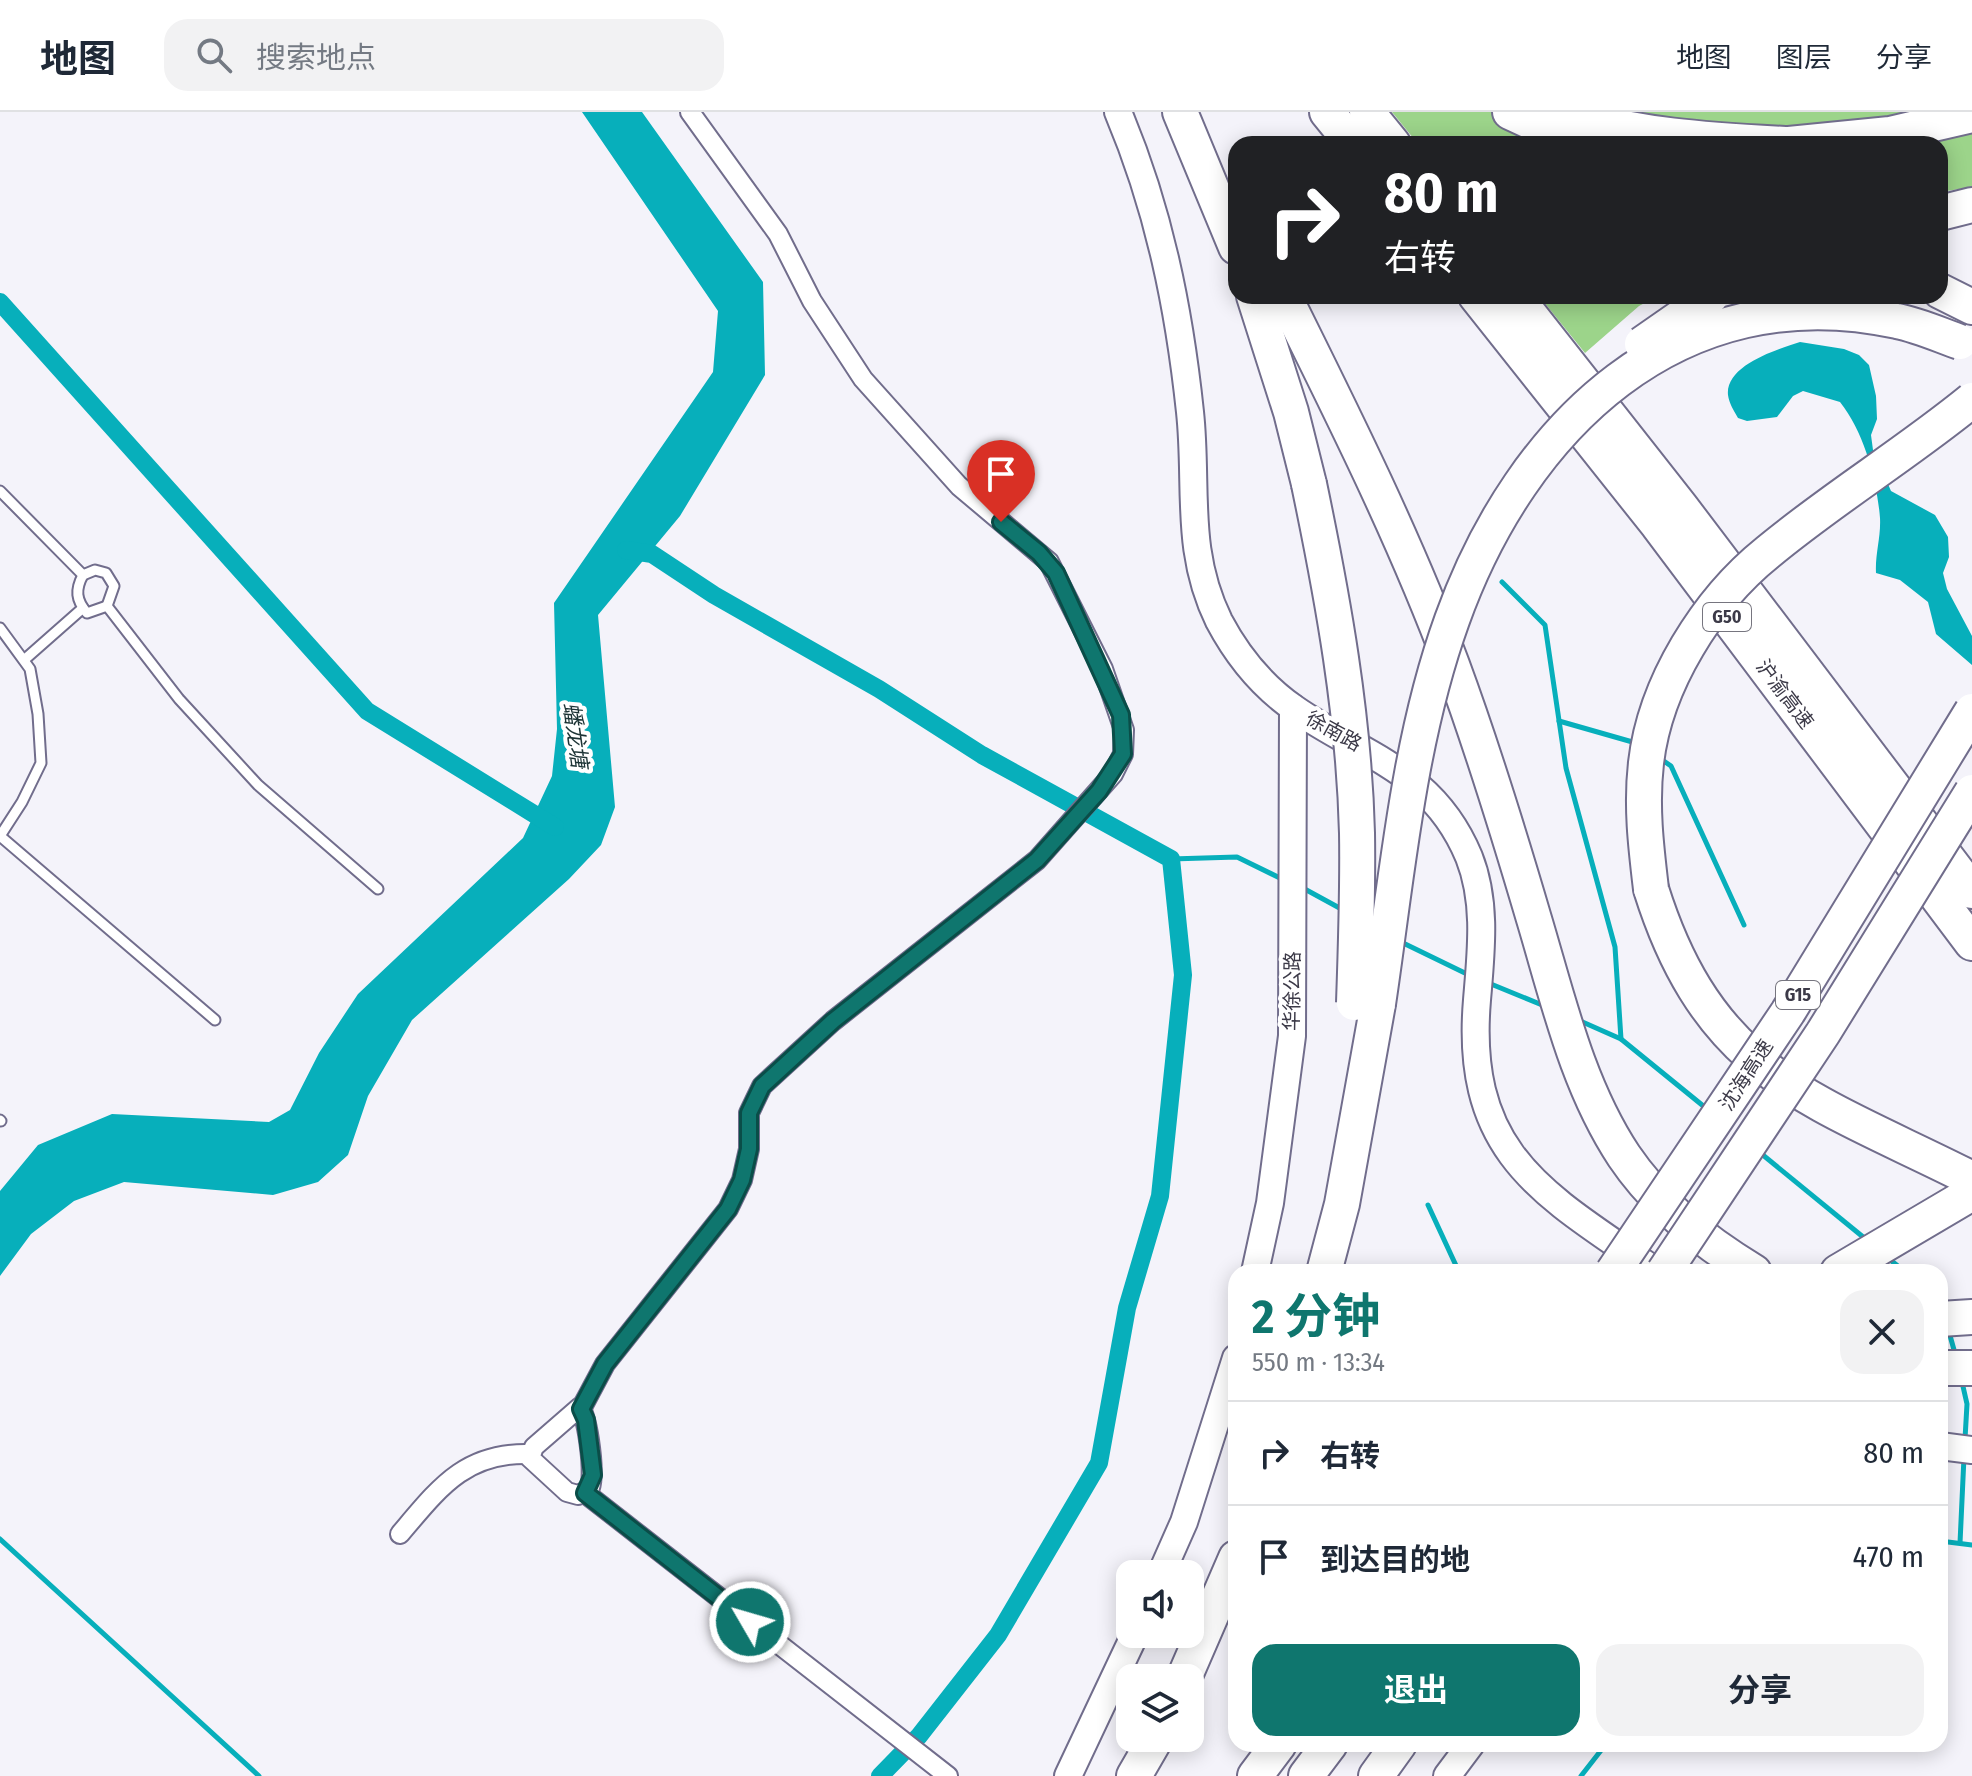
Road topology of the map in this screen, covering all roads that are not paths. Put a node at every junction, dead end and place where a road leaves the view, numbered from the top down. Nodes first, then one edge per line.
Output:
1 (690, 112) edge
2 (1118, 112) edge
3 (1180, 112) edge
4 (1191, 112) edge
5 (1327, 112) edge
6 (1367, 112) edge
7 (1510, 112) edge
8 (1562, 112) edge
9 (1972, 115) edge
10 (1346, 136) edge
11 (1386, 136) edge
12 (1561, 136) edge
13 (1666, 136) edge
14 (1869, 136) edge
15 (1228, 185) edge
16 (1972, 205) edge
17 (1948, 211) edge
18 (1228, 228) edge
19 (1948, 295) edge
20 (1257, 304) edge
21 (1288, 304) edge
22 (1482, 304) edge
23 (1521, 304) edge
24 (1700, 304) edge
25 (1972, 307) edge
26 (1966, 345) edge
27 (1972, 400) edge
28 (1541, 452) junction
29 (0, 491) edge
30 (83, 575) junction
31 (107, 606) junction
32 (83, 608) junction
33 (0, 628) edge
34 (24, 660) junction
35 (1293, 708) junction
36 (1972, 711) edge
37 (1972, 792) edge
38 (0, 836) edge
39 (378, 889) dead end
40 (1972, 891) edge
41 (1972, 943) edge
42 (1366, 1004) junction
43 (215, 1020) dead end
44 (1972, 1179) edge
45 (1972, 1193) edge
46 (1257, 1264) edge
47 (1324, 1264) edge
48 (1618, 1264) edge
49 (1646, 1264) edge
50 (1669, 1264) edge
51 (1742, 1264) edge
52 (1852, 1264) edge
53 (1972, 1317) edge
54 (1948, 1318) edge
55 (1948, 1368) edge
56 (1972, 1368) edge
57 (1228, 1383) edge
58 (581, 1409) junction
59 (1948, 1447) edge
60 (1972, 1450) edge
61 (530, 1454) junction
62 (585, 1493) junction
63 (400, 1534) dead end
64 (1167, 1560) edge
65 (1228, 1576) edge
66 (1128, 1648) edge
67 (1190, 1664) edge
68 (1148, 1752) edge
69 (1273, 1752) edge
70 (1324, 1752) edge
71 (1393, 1752) edge
72 (1465, 1752) edge
73 (944, 1773) edge
74 (1068, 1776) edge
75 (1134, 1776) edge
76 (1255, 1776) edge
77 (1306, 1776) edge
78 (1376, 1776) edge
79 (1447, 1776) edge

1 - 58 street
2 - 35 street, 徐南路
3 - 18 highway
4 - 15 highway
5 - 10 highway
6 - 11 highway
7 - 12 highway
8 - 13 highway
9 - 14 highway
16 - 17 highway
19 - 25 highway
20 - 42 highway, bridge
21 - 51 highway
22 - 41 highway, 沪渝高速 / G50
23 - 40 highway, 沪渝高速 / G50
24 - 28 highway, bridge
26 - 28 highway, bridge
27 - 44 highway, bridge
28 - 42 highway, bridge
29 - 30 lane
30 - 31 lane
30 - 32 lane
31 - 32 lane
31 - 39 lane
32 - 34 lane
33 - 34 lane
34 - 38 lane
35 - 46 street, 华徐公路
35 - 49 street, 徐南路
36 - 48 highway, 沈海高速 / G15, bridge
37 - 50 highway, 沈海高速 / G15, bridge
38 - 43 lane
42 - 47 highway
45 - 52 highway
53 - 54 highway
55 - 56 highway
57 - 64 street
58 - 61 street
58 - 62 street
59 - 60 street
61 - 62 street
61 - 63 street
62 - 73 street
65 - 67 highway
66 - 74 street
68 - 75 highway
69 - 76 highway
70 - 77 highway
71 - 78 highway
72 - 79 street

